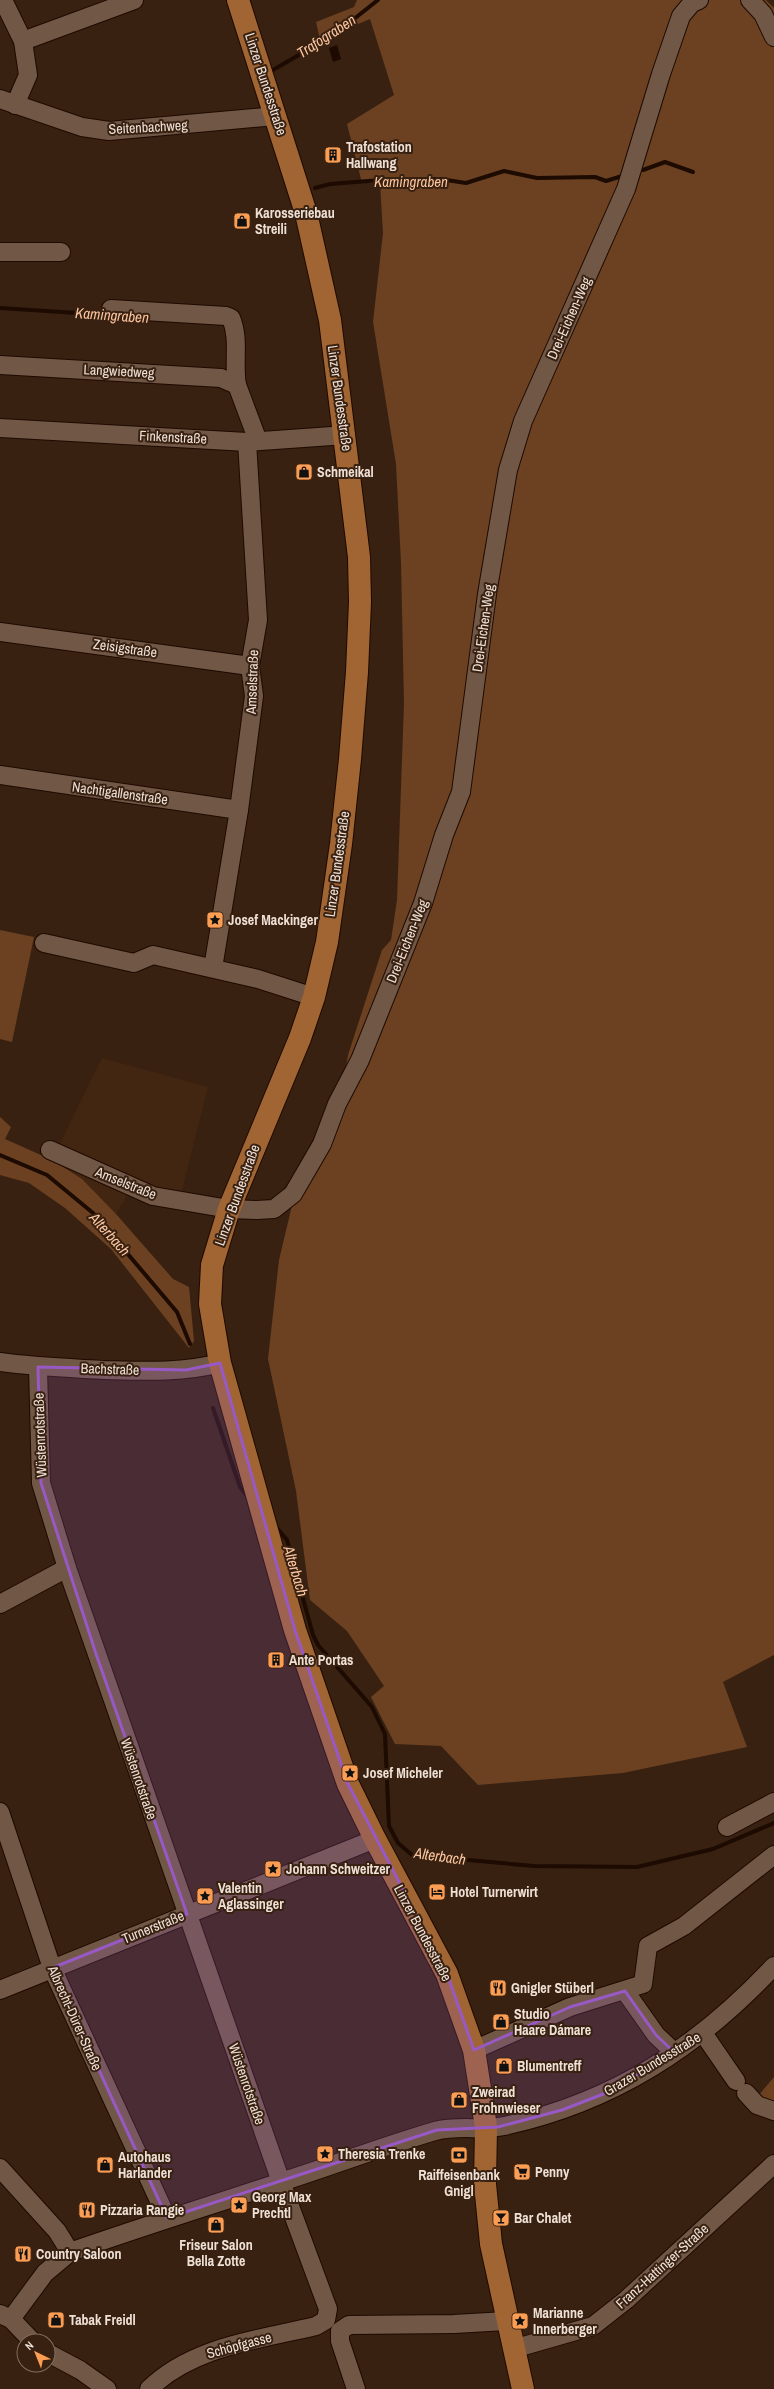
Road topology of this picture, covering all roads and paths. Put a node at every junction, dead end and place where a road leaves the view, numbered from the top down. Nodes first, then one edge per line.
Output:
1 (3, 0) edge
2 (134, 0) edge
3 (238, 0) edge
4 (699, 0) edge
5 (750, 0) edge
6 (774, 37) edge
7 (23, 41) junction
8 (7, 102) edge
9 (276, 116) junction
10 (0, 252) edge
11 (61, 252) dead end
12 (111, 309) dead end
13 (0, 365) edge
14 (237, 384) junction
15 (0, 428) edge
16 (346, 435) junction
17 (252, 441) junction
18 (0, 632) edge
19 (250, 666) junction
20 (0, 775) edge
21 (239, 810) junction
22 (44, 943) dead end
23 (213, 968) junction
24 (314, 997) junction
25 (50, 1150) dead end
26 (229, 1209) junction
27 (0, 1362) edge
28 (220, 1363) junction
29 (38, 1367) junction
30 (66, 1568) junction
31 (0, 1604) edge
32 (774, 1802) edge
33 (0, 1812) edge
34 (727, 1827) dead end
35 (374, 1839) junction
36 (774, 1855) edge
37 (187, 1914) junction
38 (774, 1966) edge
39 (52, 1968) junction
40 (0, 1990) edge
41 (625, 1991) junction
42 (703, 2033) junction
43 (474, 2050) junction
44 (674, 2052) junction
45 (774, 2111) edge
46 (486, 2127) junction
47 (774, 2164) edge
48 (0, 2168) edge
49 (281, 2182) junction
50 (166, 2218) junction
51 (70, 2252) junction
52 (328, 2310) joint
53 (5, 2316) edge
54 (506, 2321) junction
55 (23, 2333) edge
56 (513, 2349) junction
57 (56, 2357) edge
58 (107, 2389) edge
59 (149, 2389) edge
60 (356, 2389) edge
61 (523, 2389) edge

1 - 7 street
2 - 7 street
3 - 9 main road, Linzer Bundesstraße
4 - 26 street, Drei-Eichen-Weg
5 - 6 street
7 - 8 street
8 - 9 street, Seitenbachweg
9 - 16 main road, Linzer Bundesstraße
10 - 11 street
12 - 14 street
13 - 14 street, Langwiedweg
14 - 17 street
15 - 17 street, Finkenstraße
16 - 17 street, Finkenstraße
16 - 24 main road, Linzer Bundesstraße
17 - 19 street, Amselstraße
18 - 19 street, Zeisigstraße
19 - 21 street, Amselstraße
20 - 21 street, Nachtigallenstraße
21 - 23 street, Amselstraße
22 - 23 street
23 - 24 street
24 - 26 main road, Linzer Bundesstraße
25 - 26 street, Amselstraße
26 - 28 main road, Linzer Bundesstraße
27 - 29 street, Bachstraße
28 - 29 street, Bachstraße
28 - 35 main road, Linzer Bundesstraße
29 - 30 street, Wüstenrotstraße
30 - 31 street
30 - 37 street, Wüstenrotstraße
32 - 34 street
33 - 39 street, Albrecht-Dürer-Straße
35 - 37 street, Turnerstraße
35 - 43 main road, Linzer Bundesstraße
36 - 41 street
37 - 39 street, Turnerstraße
37 - 49 street, Wüstenrotstraße
38 - 42 street, Grazer Bundesstraße
39 - 40 street, Turnerstraße
39 - 50 street, Albrecht-Dürer-Straße
41 - 43 street
41 - 44 street
42 - 44 street, Grazer Bundesstraße
42 - 45 street
43 - 46 main road, Linzer Bundesstraße
44 - 46 street, Grazer Bundesstraße
46 - 49 street, Grazer Bundesstraße
46 - 54 main road, Linzer Bundesstraße
47 - 56 street, Franz-Hattinger-Straße
48 - 51 street
49 - 50 street, Grazer Bundesstraße
49 - 52 street, Wüstenrotstraße
50 - 51 street, Grazer Bundesstraße
51 - 53 street
52 - 59 street, Schöpfgasse
53 - 55 street
54 - 56 main road, Linzer Bundesstraße
54 - 60 street
56 - 61 main road, Linzer Bundesstraße
57 - 58 street

